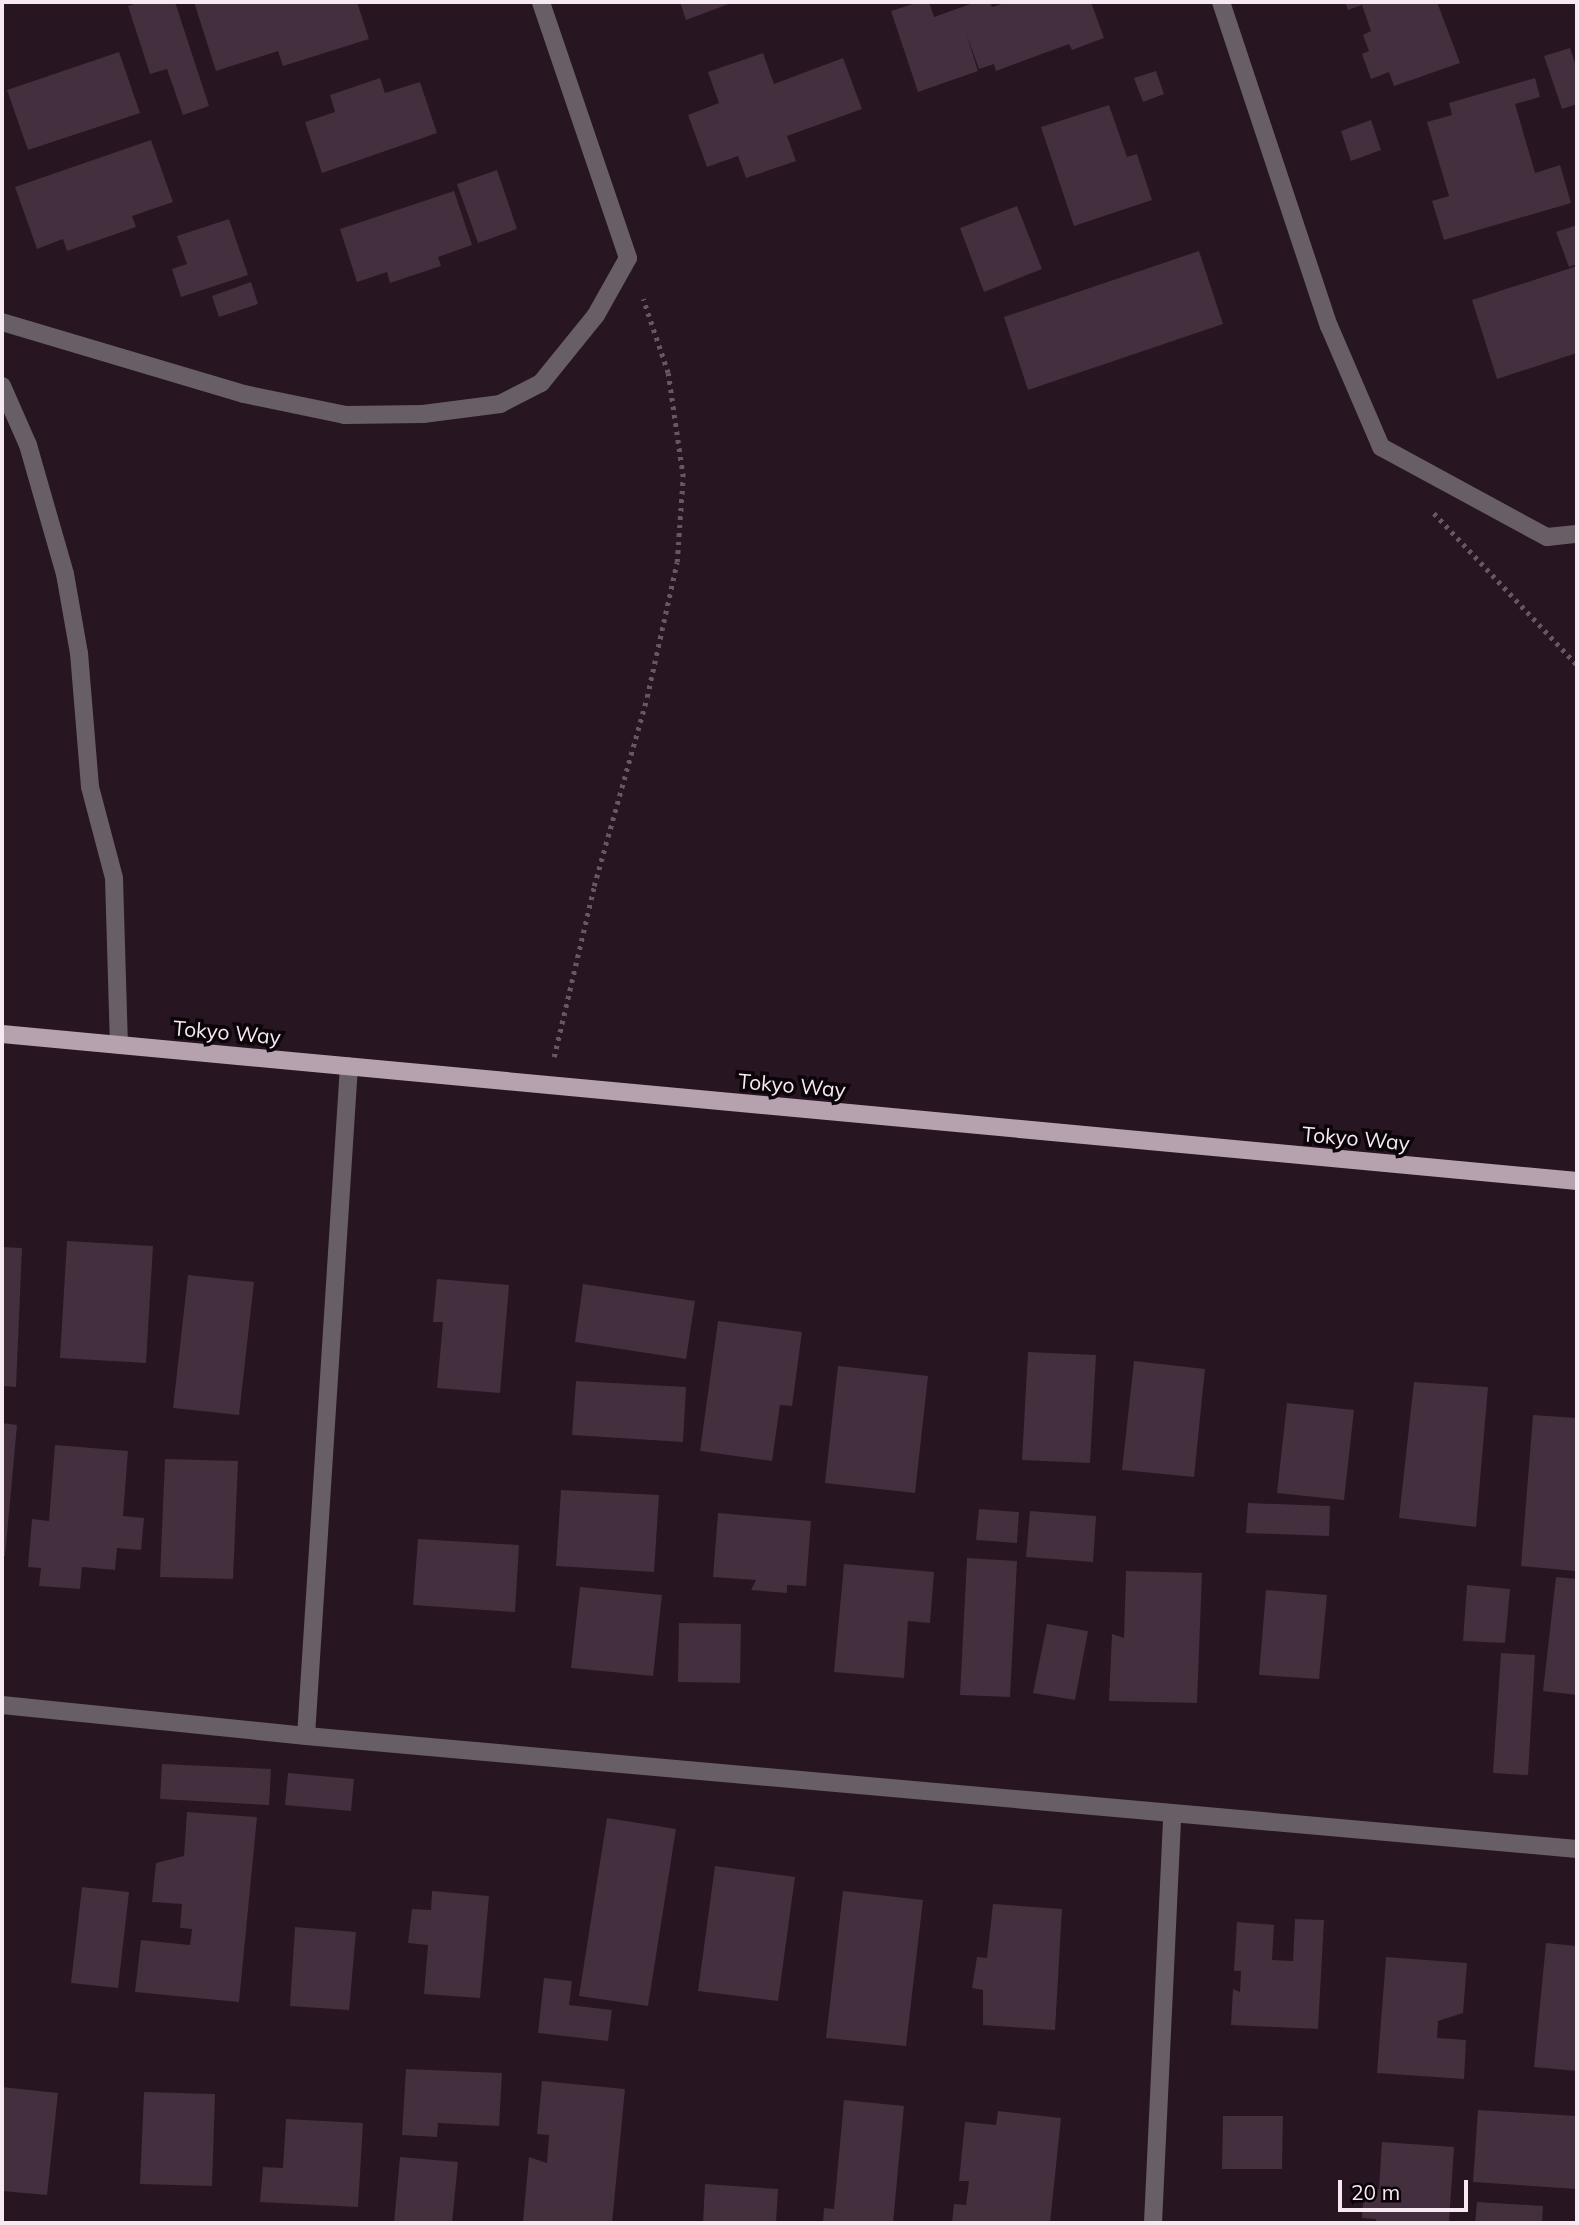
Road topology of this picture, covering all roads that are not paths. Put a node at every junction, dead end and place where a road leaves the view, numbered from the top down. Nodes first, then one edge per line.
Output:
1 (541, 2) edge
2 (1221, 2) edge
3 (2, 322) edge
4 (2, 386) edge
5 (1577, 534) edge
6 (2, 1034) edge
7 (119, 1045) junction
8 (349, 1066) junction
9 (1577, 1181) edge
10 (2, 1705) edge
11 (306, 1736) junction
12 (1172, 1813) junction
13 (1577, 1849) edge
14 (1153, 2223) edge

1 - 3 street
2 - 5 street
4 - 7 street
6 - 7 main road, Tokyo Way
7 - 8 main road, Tokyo Way
8 - 9 main road, Tokyo Way
8 - 11 street
10 - 11 street
11 - 12 street
12 - 13 street
12 - 14 street

